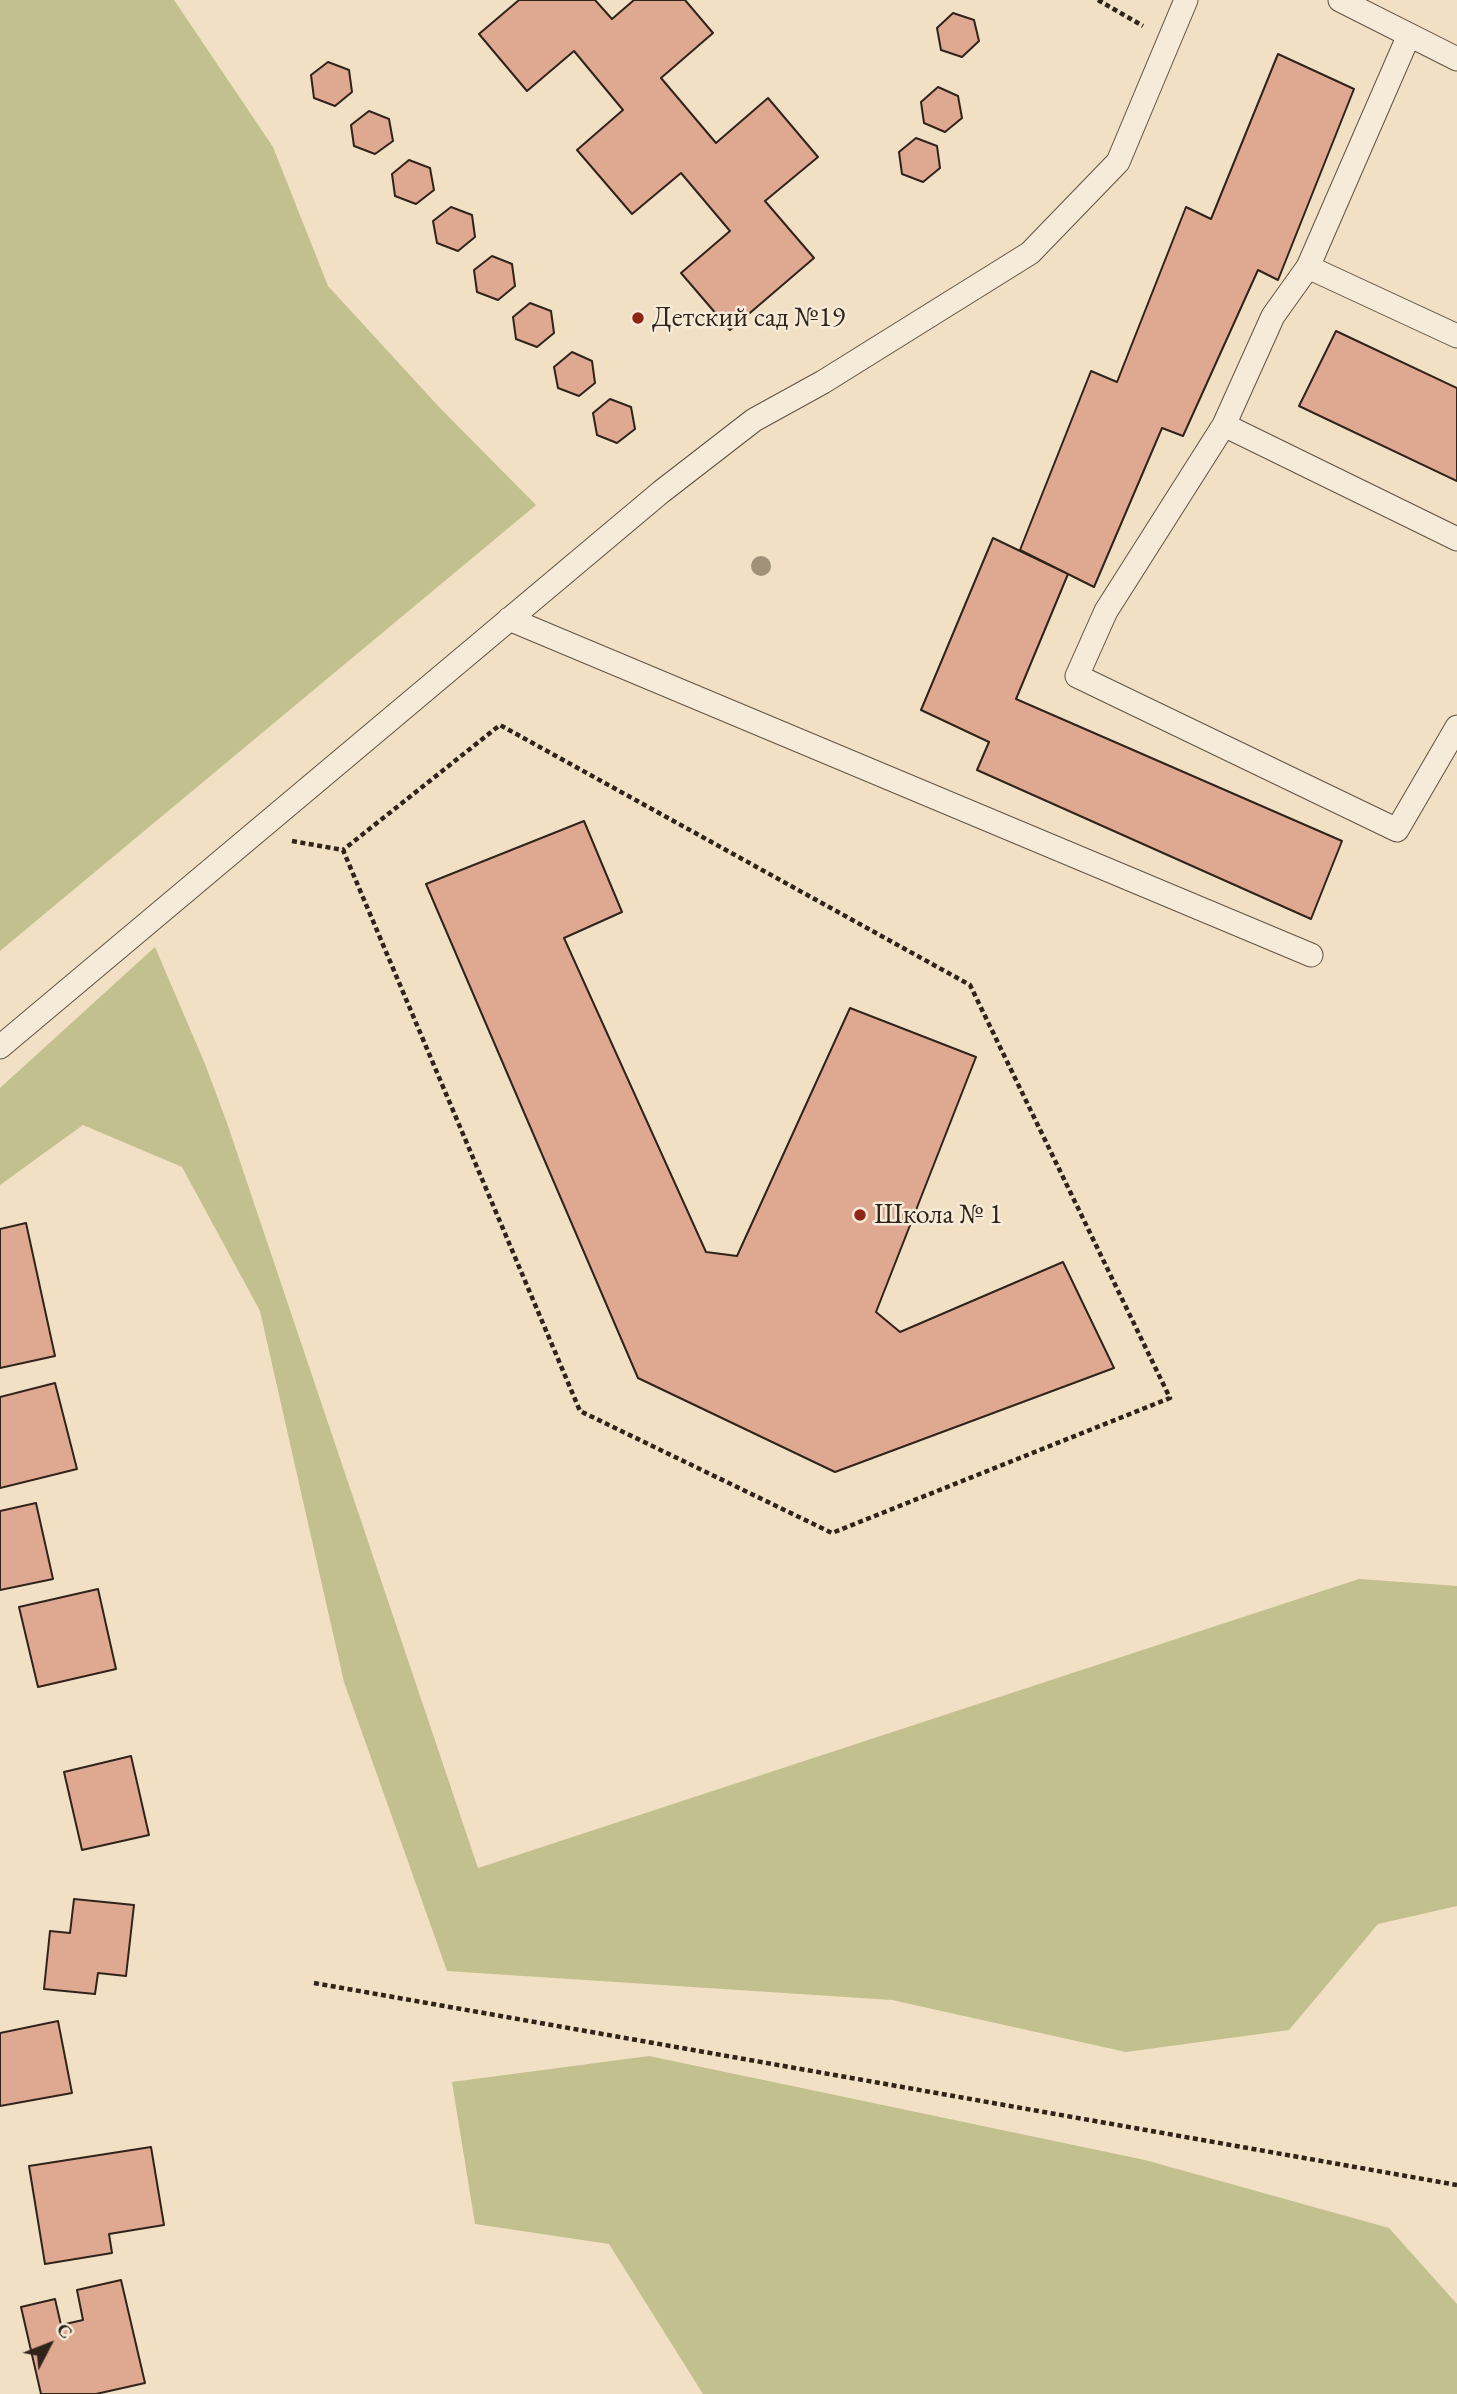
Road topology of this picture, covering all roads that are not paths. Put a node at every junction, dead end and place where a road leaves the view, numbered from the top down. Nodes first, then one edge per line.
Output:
1 (1186, 0) edge
2 (1340, 0) edge
3 (1409, 35) junction
4 (1457, 59) edge
5 (1308, 267) junction
6 (1457, 336) edge
7 (1224, 425) junction
8 (1457, 539) edge
9 (509, 619) junction
10 (1457, 727) edge
11 (1311, 955) dead end
12 (0, 1048) edge

1 - 9 lane
2 - 3 lane
3 - 4 lane
3 - 5 lane
5 - 6 lane
5 - 7 lane
7 - 8 lane
7 - 10 lane
9 - 11 lane
9 - 12 lane

